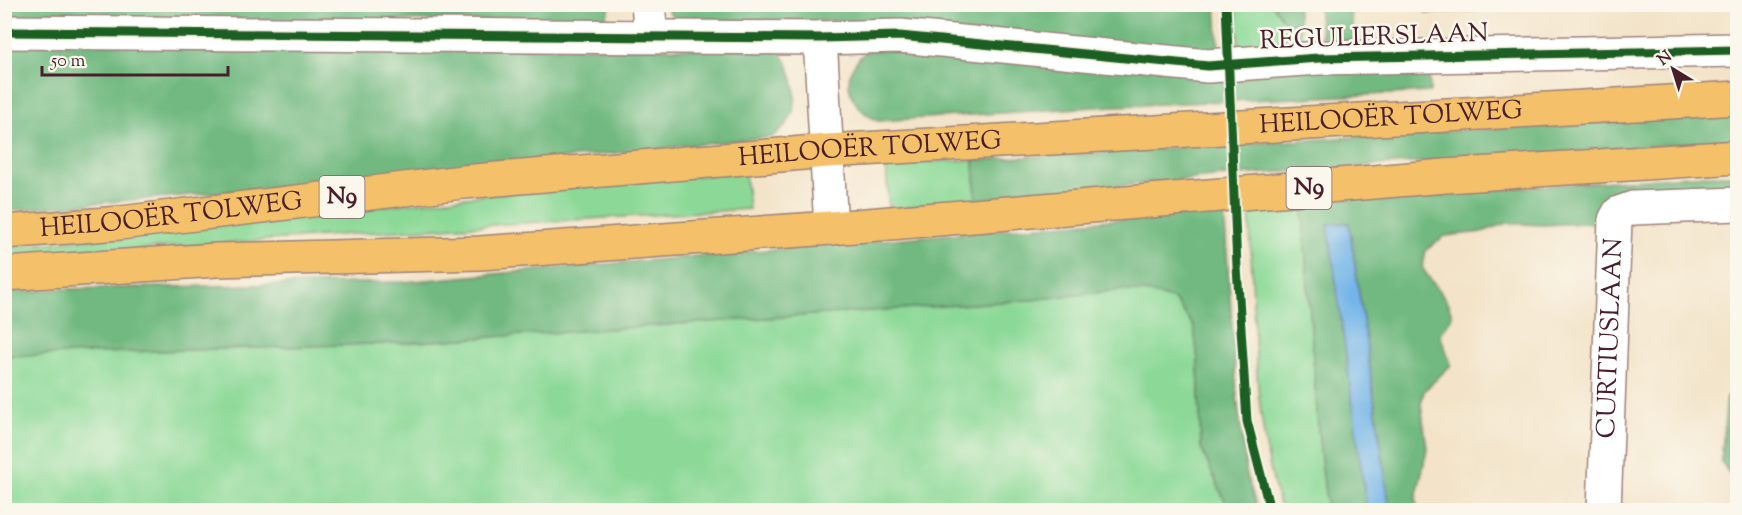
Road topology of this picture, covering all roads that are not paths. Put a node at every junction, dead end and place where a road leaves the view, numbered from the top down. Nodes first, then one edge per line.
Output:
1 (650, 20) edge
2 (4, 32) edge
3 (819, 38) junction
4 (1737, 50) edge
5 (1737, 98) edge
6 (827, 151) junction
7 (1737, 157) edge
8 (1737, 204) edge
9 (831, 228) junction
10 (4, 232) edge
11 (4, 274) edge
12 (1604, 510) edge

1 - 2 street, REGULIERSLAAN
1 - 3 street, REGULIERSLAAN
3 - 4 street, REGULIERSLAAN
3 - 6 street
5 - 6 highway, HEILOOËR TOLWEG / N9
6 - 9 street
6 - 10 highway, HEILOOËR TOLWEG / N9
7 - 9 highway, HEILOOËR TOLWEG / N9
8 - 12 street, CURTIUSLAAN
9 - 11 highway, HEILOOËR TOLWEG / N9

